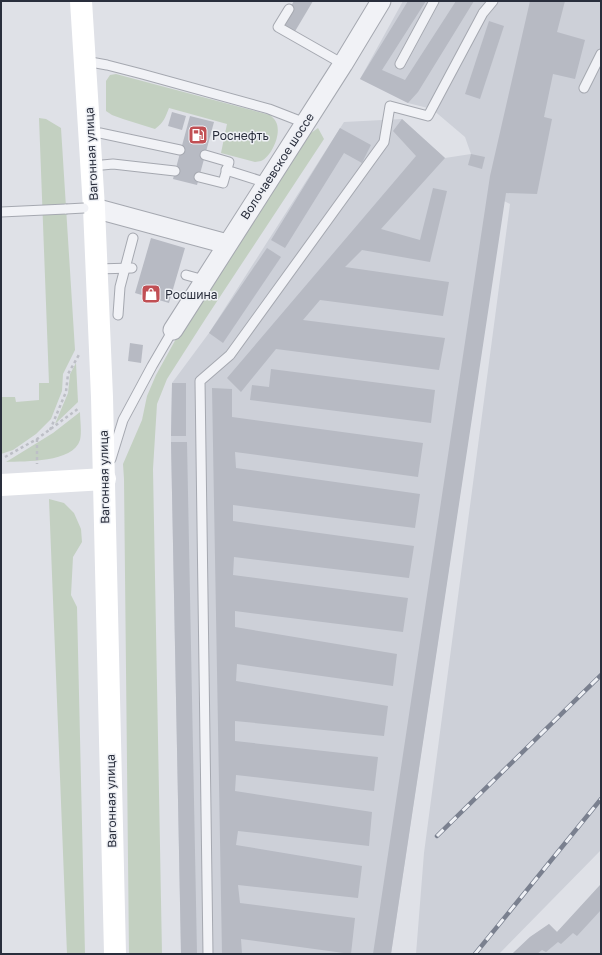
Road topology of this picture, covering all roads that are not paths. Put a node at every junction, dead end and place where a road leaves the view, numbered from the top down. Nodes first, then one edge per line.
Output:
1 (81, 1) edge
2 (381, 1) edge
3 (434, 1) edge
4 (493, 1) edge
5 (289, 9) dead end
6 (601, 54) edge
7 (86, 61) junction
8 (343, 64) junction
9 (400, 64) dead end
10 (584, 88) dead end
11 (305, 123) junction
12 (90, 133) junction
13 (180, 150) dead end
14 (205, 155) dead end
15 (92, 166) junction
16 (226, 170) junction
17 (175, 171) dead end
18 (199, 177) dead end
19 (266, 183) junction
20 (89, 208) junction
21 (1, 212) edge
22 (133, 238) dead end
23 (227, 244) junction
24 (128, 268) junction
25 (97, 269) junction
26 (186, 274) dead end
27 (204, 280) junction
28 (118, 316) dead end
29 (173, 330) joint
30 (105, 479) junction
31 (1, 485) edge
32 (115, 954) edge
33 (208, 954) edge

1 - 7 street, Вагонная улица
2 - 8 street, Волочаевское шоссе
3 - 9 lane
4 - 33 lane
5 - 8 lane
6 - 10 lane
7 - 11 lane
7 - 12 street, Вагонная улица
8 - 11 street, Волочаевское шоссе
11 - 19 street, Волочаевское шоссе
12 - 13 lane
12 - 15 street, Вагонная улица
14 - 16 lane
15 - 17 lane
15 - 20 street, Вагонная улица
16 - 18 lane
16 - 19 lane
19 - 23 street, Волочаевское шоссе
20 - 21 lane, bridge
20 - 23 street
20 - 25 street, Вагонная улица
22 - 24 lane
23 - 27 street, Волочаевское шоссе
24 - 25 lane
24 - 28 lane
25 - 30 street, Вагонная улица
26 - 27 lane
27 - 29 street, Волочаевское шоссе
29 - 30 lane
30 - 31 street
30 - 32 street, Вагонная улица

